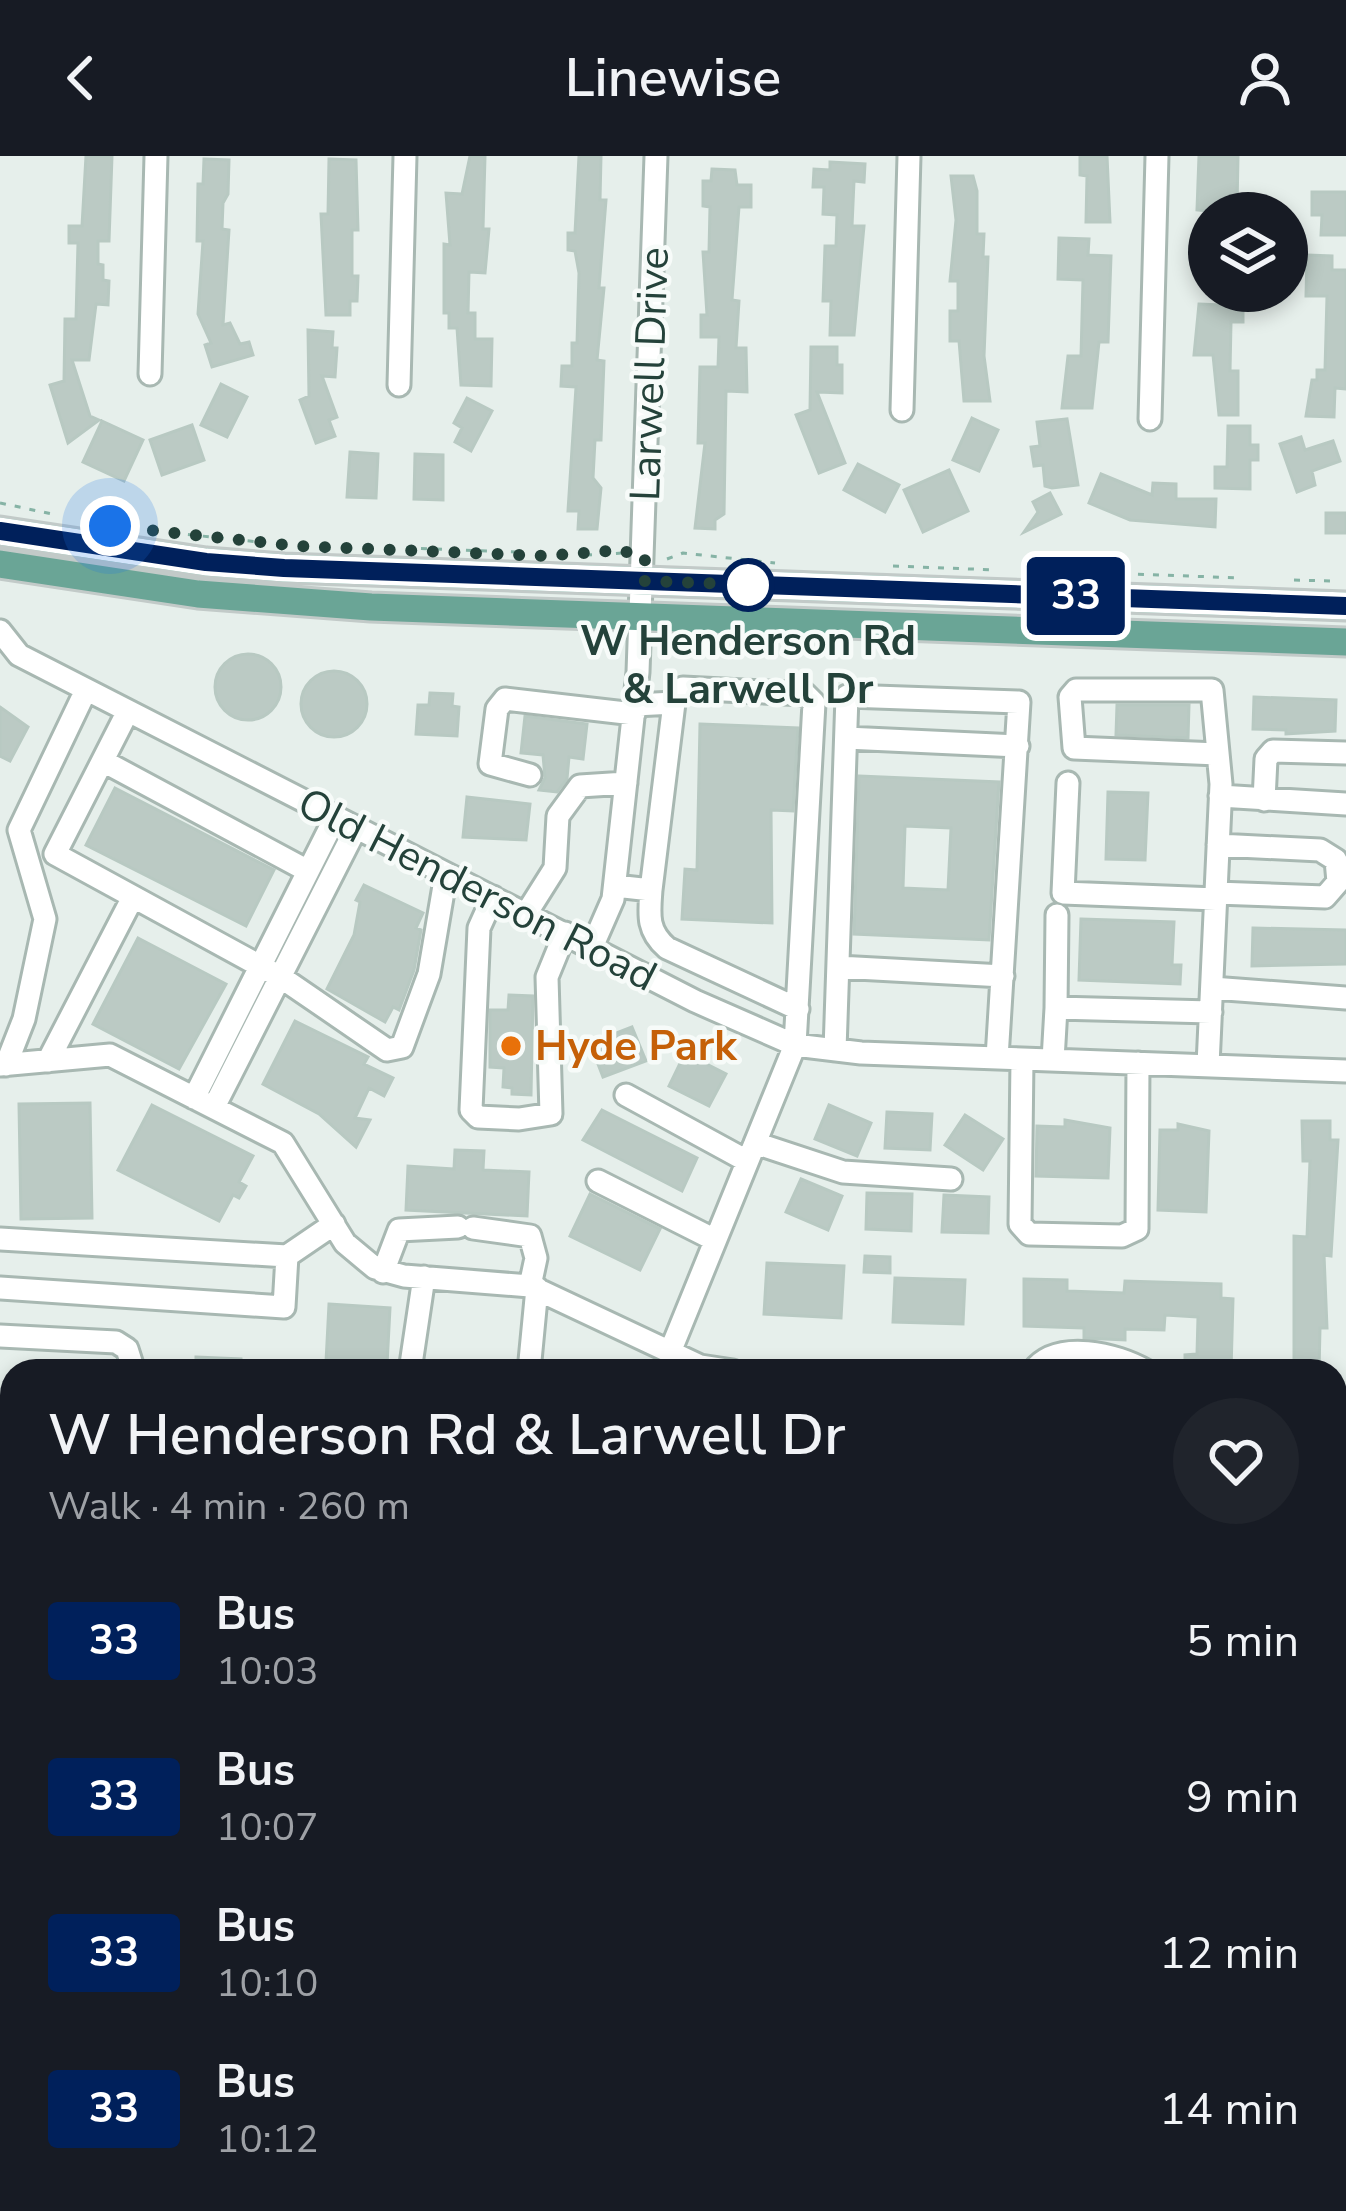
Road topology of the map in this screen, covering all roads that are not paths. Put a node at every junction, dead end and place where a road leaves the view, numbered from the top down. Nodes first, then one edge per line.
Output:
1 (156, 156) edge
2 (405, 156) edge
3 (656, 156) edge
4 (909, 156) edge
5 (1157, 156) edge
6 (150, 374) dead end
7 (399, 385) dead end
8 (902, 410) dead end
9 (1150, 419) dead end
10 (0, 531) edge
11 (0, 565) edge
12 (645, 570) junction
13 (1346, 606) edge
14 (642, 618) junction
15 (0, 631) edge
16 (1346, 642) edge
17 (86, 690) junction
18 (674, 703) junction
19 (634, 710) junction
20 (128, 712) junction
21 (846, 738) junction
22 (1018, 746) junction
23 (1346, 753) edge
24 (1218, 754) junction
25 (103, 761) junction
26 (530, 775) dead end
27 (626, 783) junction
28 (1068, 784) dead end
29 (1221, 790) junction
30 (1264, 800) junction
31 (1346, 804) edge
32 (335, 818) junction
33 (356, 828) junction
34 (1218, 845) junction
35 (308, 871) junction
36 (446, 874) junction
37 (615, 886) junction
38 (651, 890) junction
39 (1216, 896) junction
40 (133, 897) junction
41 (493, 897) junction
42 (526, 914) junction
43 (1058, 915) dead end
44 (565, 933) junction
45 (592, 947) junction
46 (260, 967) junction
47 (838, 967) junction
48 (1003, 976) junction
49 (282, 978) junction
50 (1212, 988) junction
51 (1346, 998) edge
52 (1056, 1008) junction
53 (798, 1009) junction
54 (1211, 1012) junction
55 (795, 1045) junction
56 (835, 1050) junction
57 (998, 1058) junction
58 (1022, 1059) junction
59 (1053, 1060) junction
60 (48, 1061) junction
61 (1138, 1063) junction
62 (3, 1065) edge
63 (1208, 1065) junction
64 (1346, 1071) edge
65 (626, 1095) dead end
66 (197, 1099) junction
67 (751, 1152) junction
68 (951, 1179) dead end
69 (598, 1181) dead end
70 (334, 1224) junction
71 (0, 1239) edge
72 (715, 1240) junction
73 (287, 1256) junction
74 (383, 1272) junction
75 (424, 1277) junction
76 (533, 1287) junction
77 (0, 1288) edge
78 (0, 1336) edge
79 (130, 1359) edge
80 (412, 1359) edge
81 (530, 1359) edge
82 (666, 1359) edge
83 (671, 1359) edge
84 (1051, 1359) edge
85 (1107, 1359) edge

1 - 6 street
2 - 7 street
3 - 12 street, Larwell Drive
4 - 8 street
5 - 9 street
10 - 12 main road
11 - 14 main road
12 - 13 main road
12 - 14 street, Larwell Drive
14 - 16 main road
14 - 19 street, Larwell Drive
15 - 17 street, Old Henderson Road
17 - 20 street, Old Henderson Road
17 - 62 street
18 - 19 street
18 - 38 street
18 - 53 street
19 - 26 street
19 - 27 street, Larwell Drive
20 - 25 street
20 - 32 street, Old Henderson Road
21 - 22 street
21 - 22 street
21 - 47 street
22 - 48 street
23 - 30 street
24 - 24 street
24 - 29 street
25 - 35 street
25 - 40 street
27 - 37 street, Larwell Drive
27 - 42 street
28 - 39 street
29 - 30 street
29 - 34 street
30 - 31 street
32 - 33 street, Old Henderson Road
32 - 35 street
33 - 36 street, Old Henderson Road
33 - 49 street
34 - 39 street
34 - 39 street
35 - 46 street
36 - 41 street, Old Henderson Road
36 - 49 street
37 - 38 street
37 - 45 street, Larwell Drive
38 - 53 street
39 - 50 street
40 - 46 street
40 - 60 street
41 - 42 street, Old Henderson Road
41 - 44 street
42 - 44 street, Old Henderson Road
43 - 52 street
44 - 45 street, Old Henderson Road
45 - 55 street, Old Henderson Road
46 - 49 street
46 - 66 street
47 - 48 street
47 - 56 street
48 - 57 street
49 - 66 street
50 - 51 street
50 - 54 street
52 - 54 street
52 - 59 street
53 - 55 street
54 - 63 street
55 - 56 street, Old Henderson Road
55 - 67 street
56 - 57 street, Old Henderson Road
57 - 58 street, Old Henderson Road
58 - 59 street, Old Henderson Road
58 - 61 street
59 - 61 street, Old Henderson Road
60 - 62 street
60 - 66 street
61 - 63 street, Old Henderson Road
63 - 64 street, Old Henderson Road
65 - 67 street
66 - 70 street
67 - 68 street
67 - 72 street
69 - 72 street
70 - 73 street
70 - 74 street
71 - 73 street
72 - 83 street
73 - 77 street
74 - 75 street
74 - 76 street
75 - 76 street
75 - 80 street
76 - 81 street
76 - 82 street
78 - 79 street
84 - 85 street

